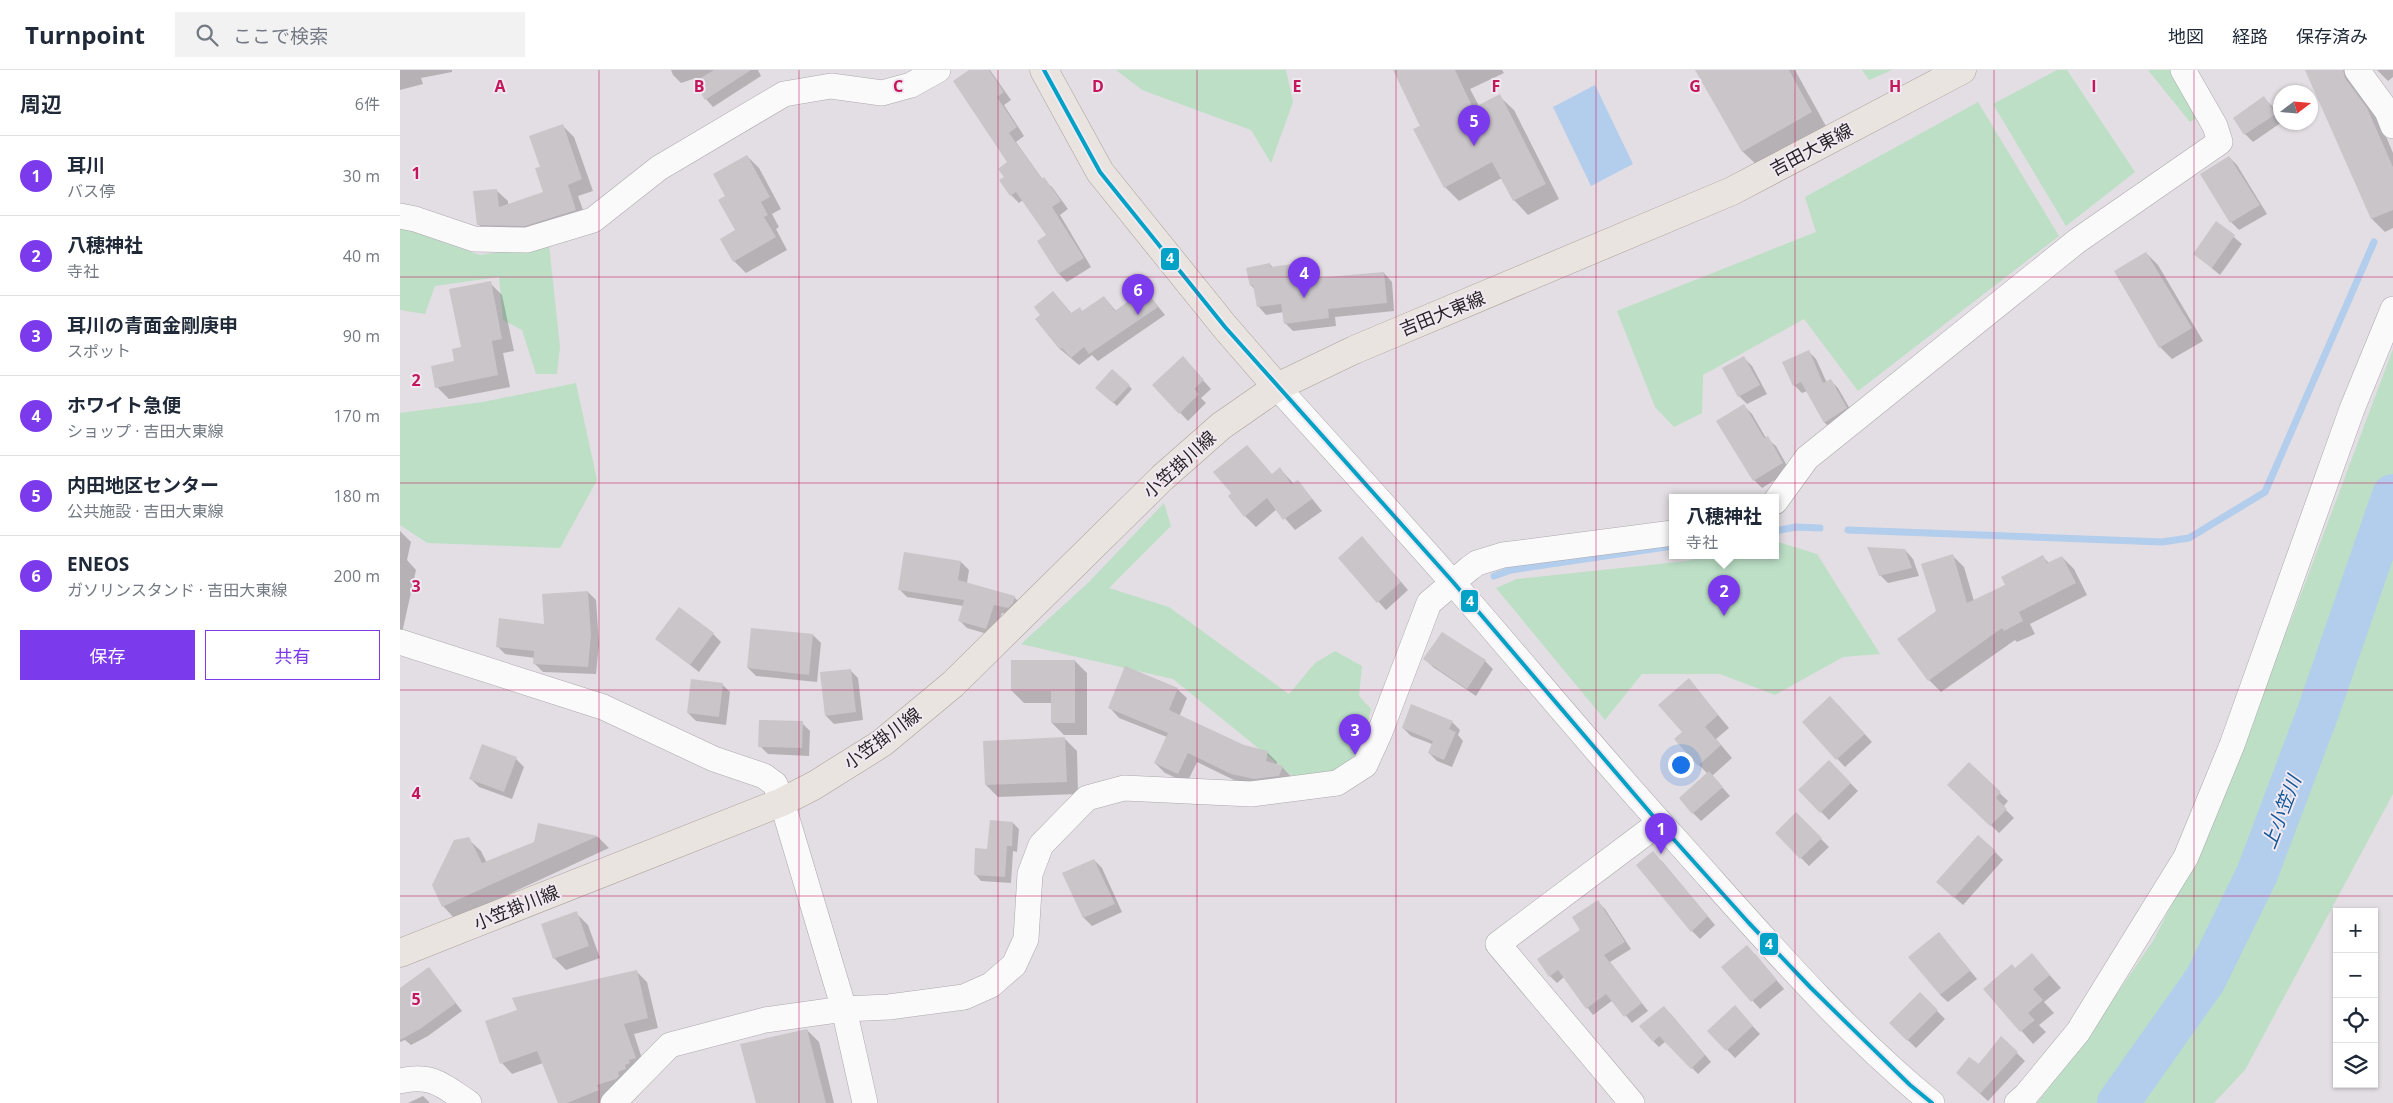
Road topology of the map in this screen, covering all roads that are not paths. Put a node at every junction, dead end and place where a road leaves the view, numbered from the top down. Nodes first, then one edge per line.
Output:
1 (938, 70) edge
2 (1044, 70) edge
3 (1962, 70) edge
4 (2183, 70) edge
5 (2357, 70) edge
6 (2393, 126) edge
7 (400, 216) edge
8 (2393, 309) edge
9 (1277, 387) junction
10 (1779, 496) edge
11 (1669, 533) edge
12 (1453, 582) junction
13 (400, 642) edge
14 (782, 802) junction
15 (1659, 823) junction
16 (400, 953) edge
17 (844, 1009) junction
18 (400, 1081) edge
19 (469, 1103) edge
20 (613, 1103) edge
21 (865, 1103) edge
22 (1632, 1103) edge
23 (1932, 1103) edge
24 (2017, 1103) edge

1 - 7 street
2 - 9 main road
3 - 9 main road, 吉田大東線
4 - 10 street
5 - 6 street
8 - 24 street
9 - 12 street
9 - 14 main road, 小笠掛川線
11 - 12 street
12 - 15 street
12 - 17 street
13 - 14 street
14 - 16 main road, 小笠掛川線
14 - 17 street
15 - 22 street
15 - 23 street
17 - 20 street
17 - 21 street
18 - 19 street

